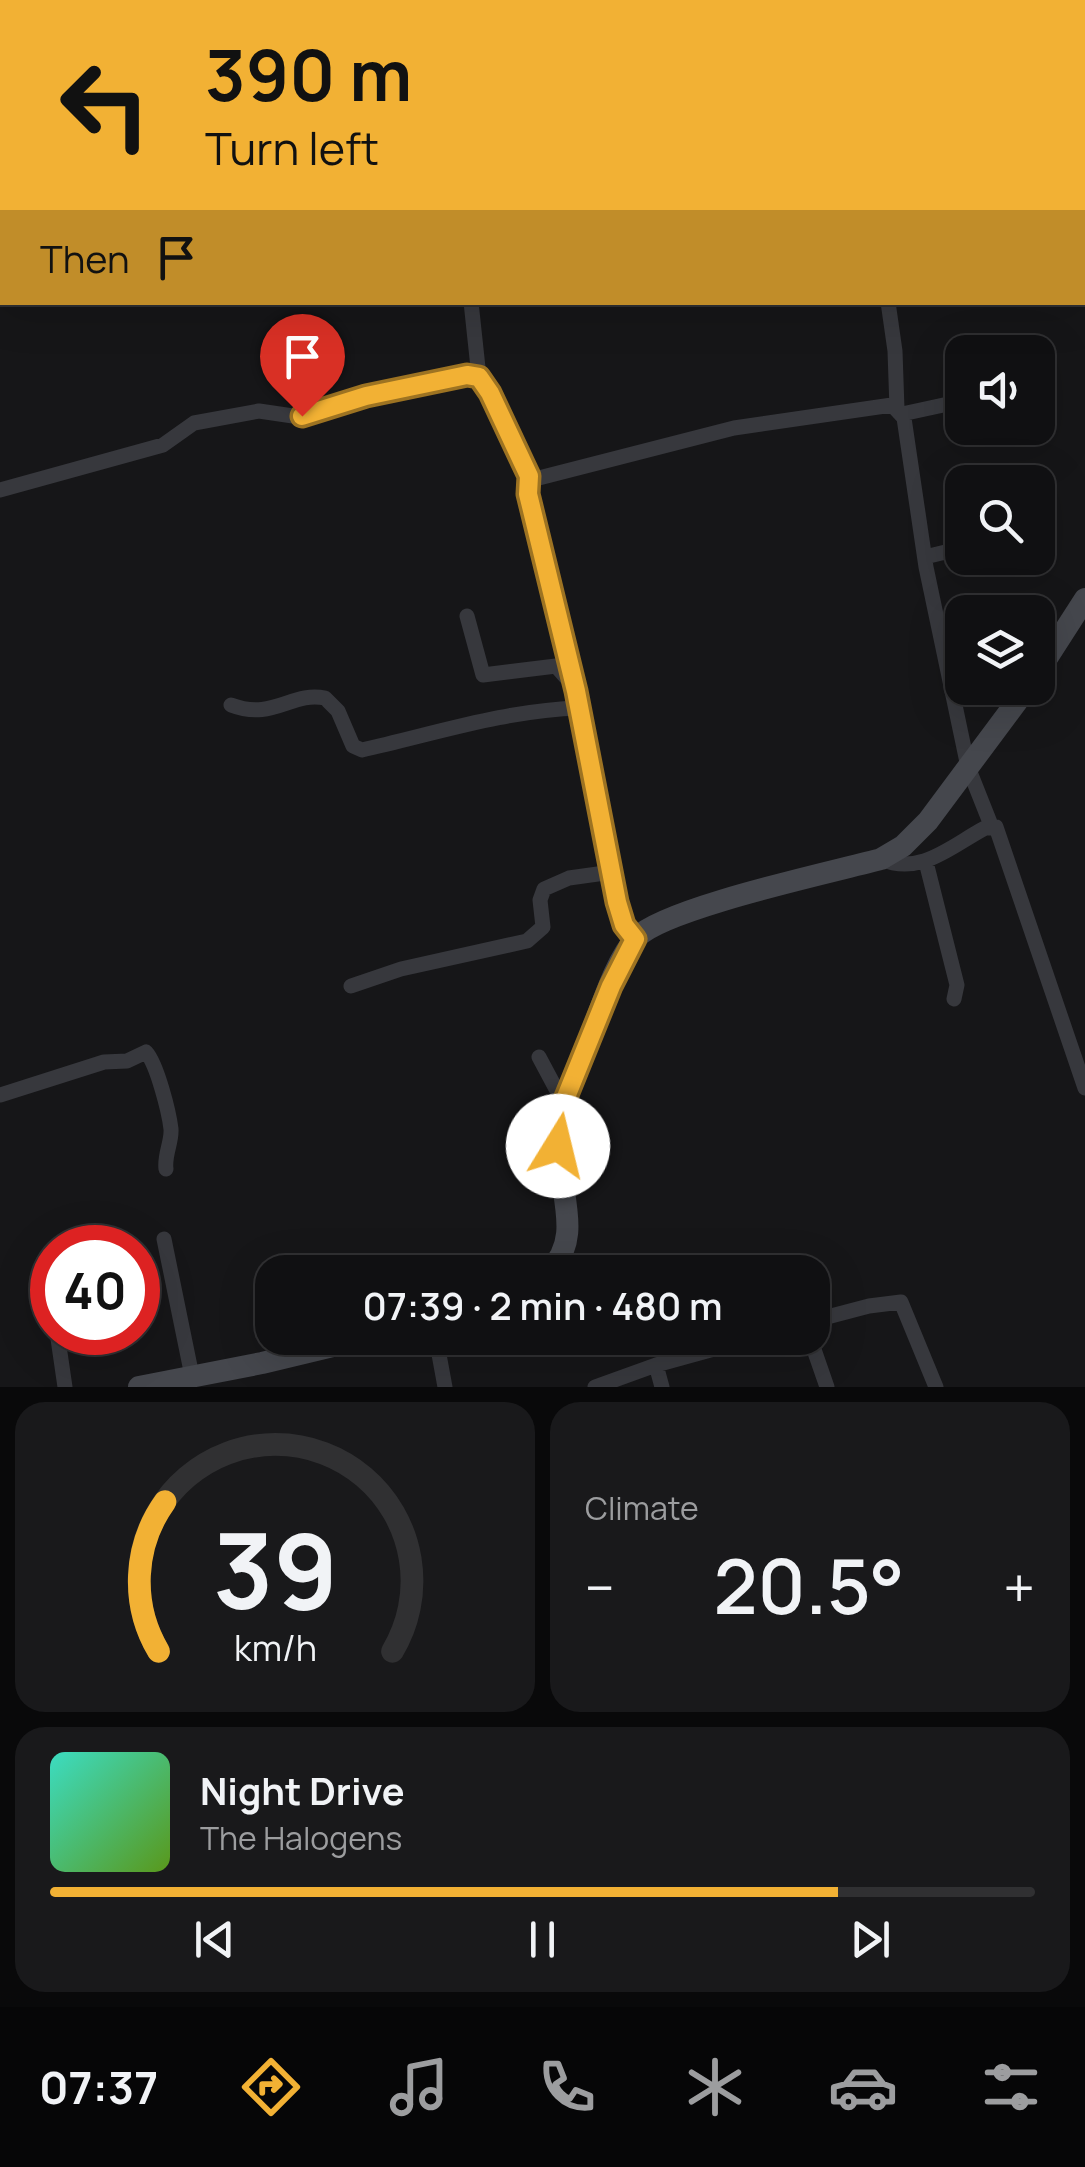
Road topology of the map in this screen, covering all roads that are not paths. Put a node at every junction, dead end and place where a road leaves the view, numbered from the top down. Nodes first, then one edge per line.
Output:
1 (471, 305) edge
2 (888, 305) edge
3 (479, 377) junction
4 (945, 404) edge
5 (899, 411) junction
6 (529, 476) junction
7 (0, 490) edge
8 (945, 552) edge
9 (925, 556) junction
10 (1085, 599) edge
11 (466, 616) dead end
12 (1055, 646) edge
13 (576, 691) junction
14 (231, 705) dead end
15 (1014, 705) edge
16 (580, 708) junction
17 (968, 767) junction
18 (992, 825) junction
19 (881, 859) junction
20 (926, 862) junction
21 (612, 872) junction
22 (635, 939) junction
23 (351, 986) dead end
24 (954, 999) dead end
25 (539, 1058) dead end
26 (1085, 1088) edge
27 (0, 1095) edge
28 (564, 1102) junction
29 (166, 1169) dead end
30 (164, 1239) dead end
31 (561, 1255) edge
32 (830, 1316) edge
33 (60, 1355) edge
34 (288, 1355) edge
35 (439, 1355) edge
36 (692, 1355) edge
37 (816, 1355) edge
38 (656, 1365) junction
39 (192, 1376) junction
40 (65, 1387) edge
41 (138, 1387) edge
42 (445, 1387) edge
43 (595, 1387) edge
44 (662, 1387) edge
45 (828, 1387) edge
46 (936, 1387) edge

1 - 3 street
2 - 5 street
3 - 6 street
3 - 7 street
4 - 5 street
5 - 6 street
5 - 9 street
6 - 13 street
8 - 9 street
9 - 17 street
10 - 12 street
11 - 13 street
13 - 16 street
14 - 16 street
15 - 17 street
16 - 21 street
17 - 18 street
17 - 19 street
18 - 20 street
18 - 26 street
19 - 20 street
19 - 22 street
20 - 24 street
21 - 22 street
21 - 23 street
22 - 28 street
25 - 28 street
27 - 29 street
28 - 31 street
30 - 39 street
32 - 46 street
33 - 40 street
34 - 39 street
35 - 42 street
36 - 38 street
37 - 45 street
38 - 43 street
38 - 44 street
39 - 41 street

